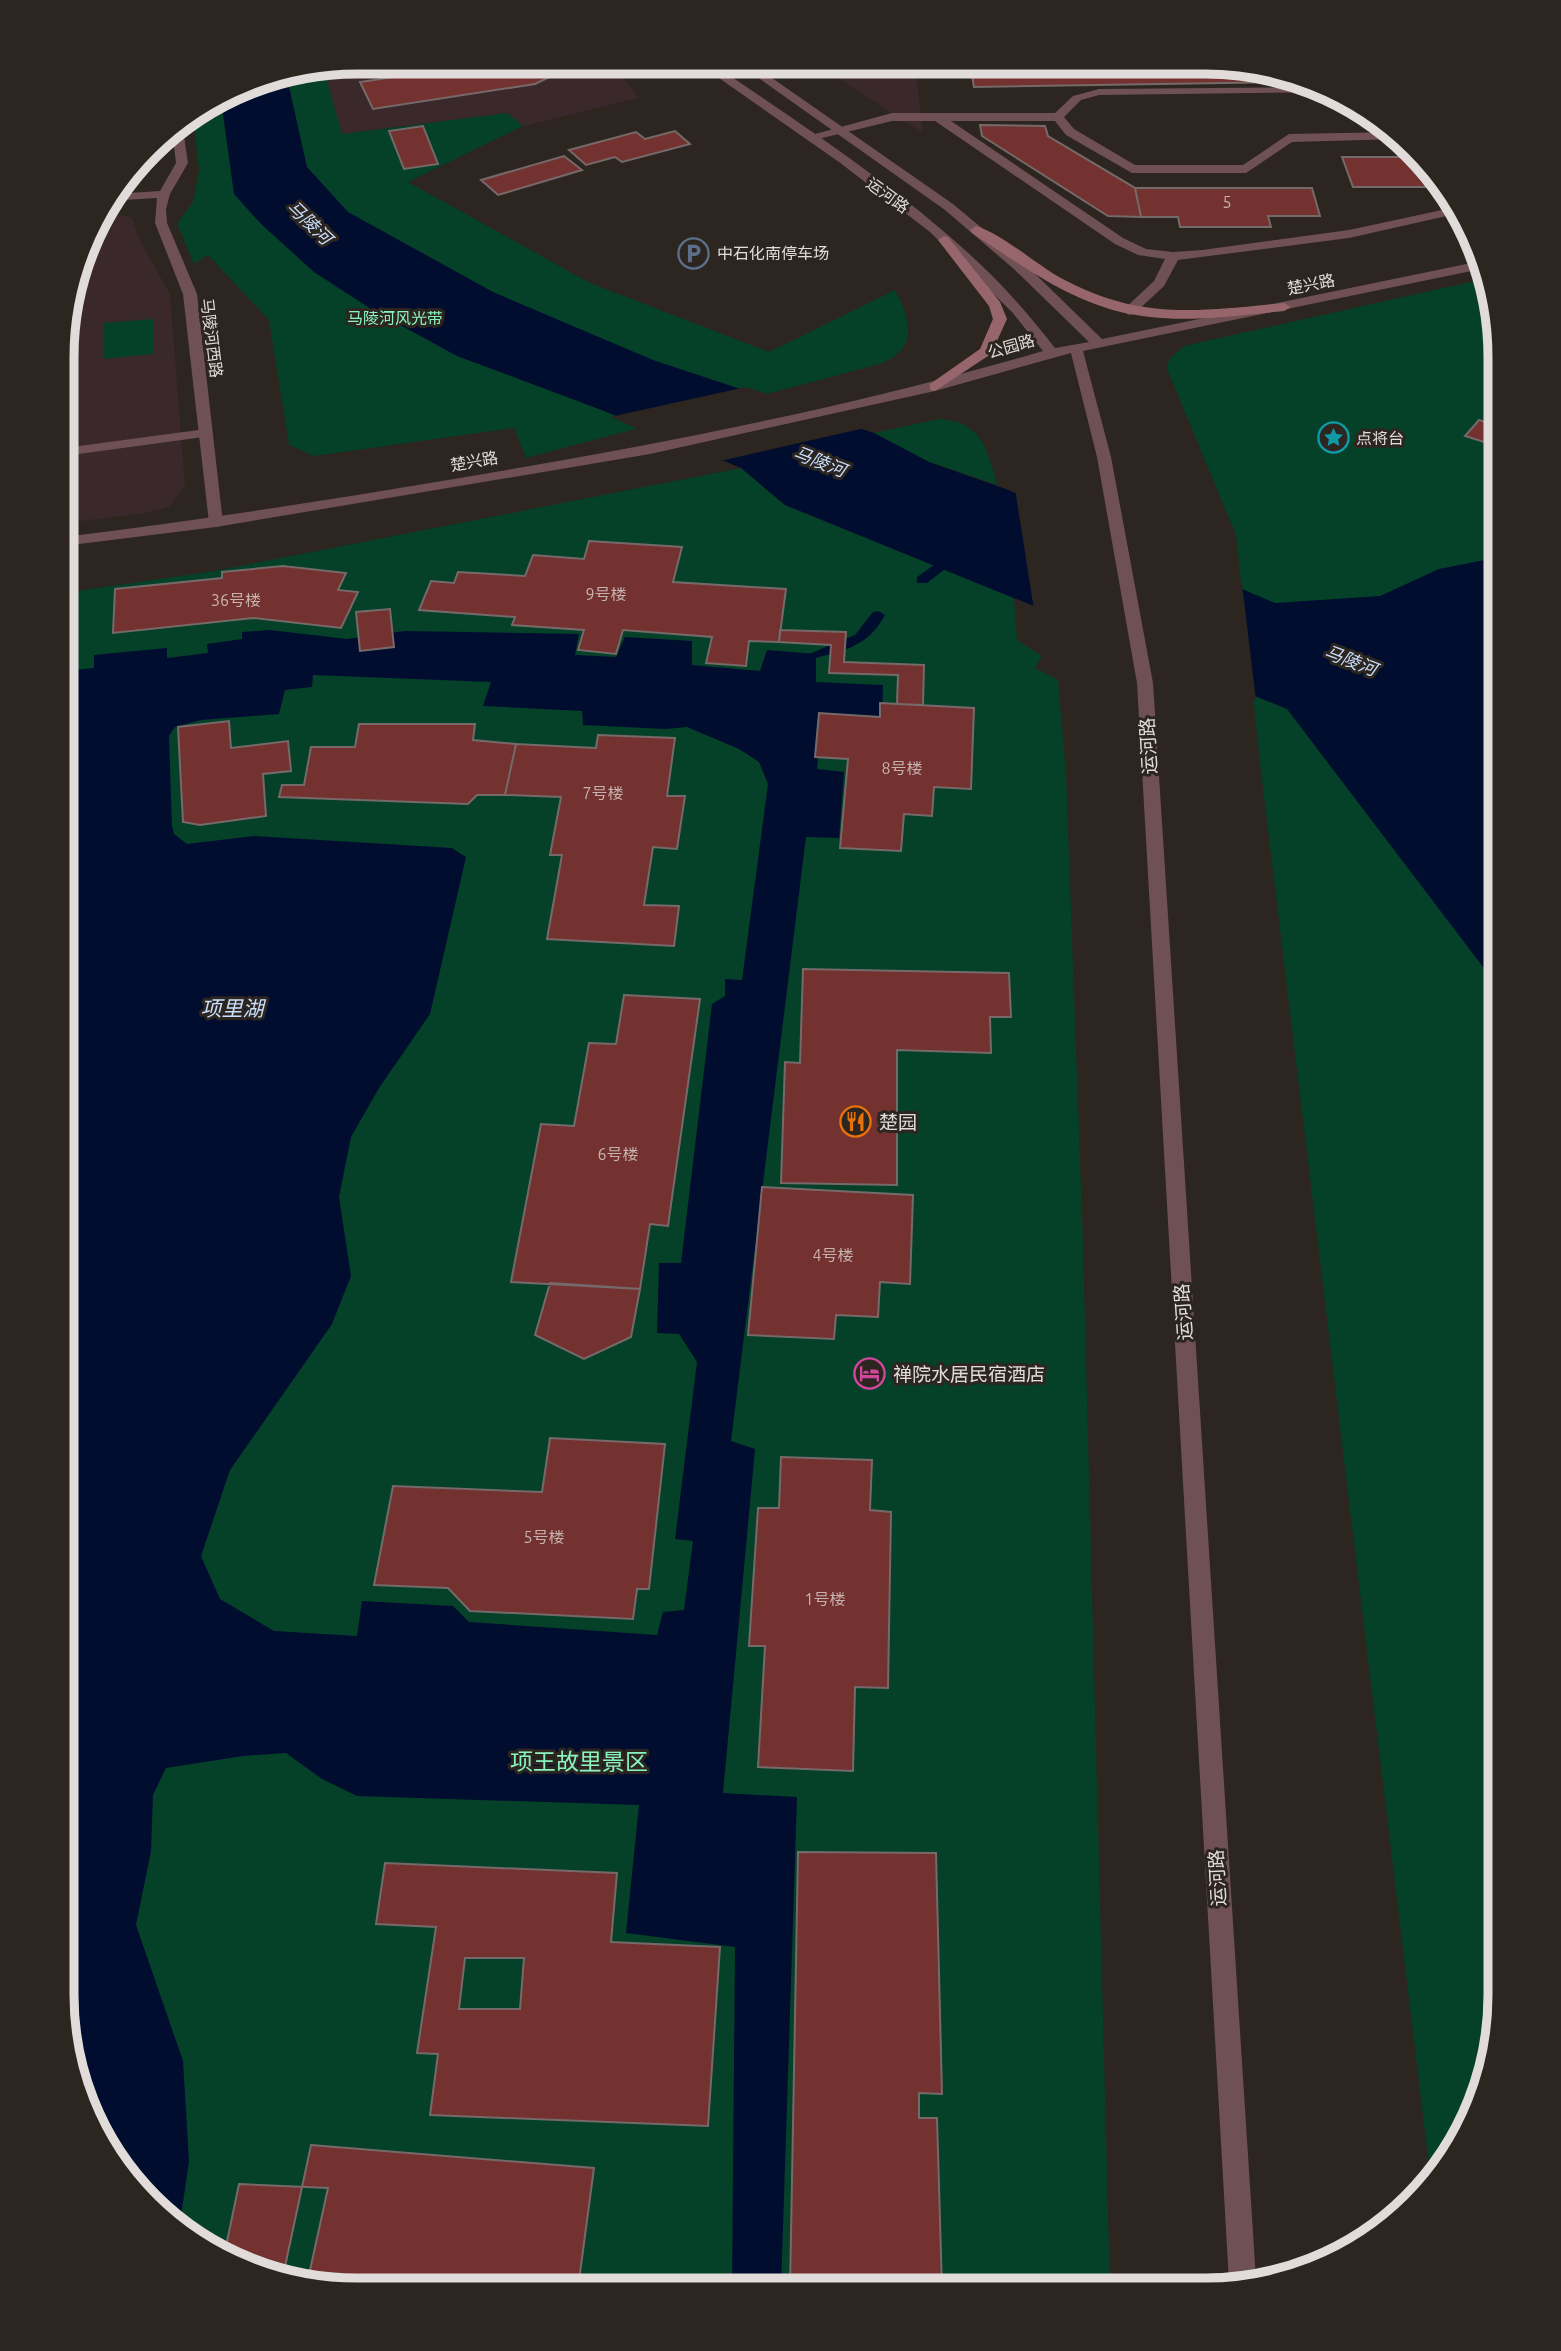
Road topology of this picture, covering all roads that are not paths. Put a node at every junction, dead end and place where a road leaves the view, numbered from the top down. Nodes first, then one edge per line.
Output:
1 (719, 74) edge
2 (758, 74) edge
3 (1300, 90) edge
4 (936, 116) junction
5 (1058, 117) junction
6 (837, 129) junction
7 (1382, 136) edge
8 (179, 137) edge
9 (810, 137) junction
10 (164, 194) junction
11 (122, 197) edge
12 (1449, 213) edge
13 (976, 230) junction
14 (944, 240) junction
15 (1174, 256) junction
16 (1473, 267) edge
17 (1284, 307) junction
18 (1129, 311) junction
19 (1146, 334) joint
20 (1098, 343) junction
21 (1076, 348) junction
22 (1052, 352) junction
23 (935, 387) junction
24 (888, 397) joint
25 (206, 433) junction
26 (74, 451) edge
27 (216, 523) junction
28 (74, 541) edge
29 (1243, 2275) edge

1 - 9 street, 运河路
2 - 6 street, 运河路
3 - 5 street
4 - 5 street
4 - 6 street
4 - 15 street
5 - 7 street
6 - 9 street
6 - 13 street, 运河路
8 - 10 street, 马陵河西路
9 - 14 street, 运河路
10 - 11 street
10 - 25 street, 马陵河西路
12 - 15 street
13 - 18 main road
13 - 20 street, 运河路
14 - 22 street, 运河路
14 - 23 main road
15 - 18 street
16 - 17 street, 楚兴路
17 - 18 main road
17 - 19 street, 楚兴路
19 - 20 street, 公园路
20 - 21 street, 公园路
21 - 22 street, 公园路
21 - 29 street, 运河路
22 - 23 street, 公园路
23 - 24 street, 公园路
24 - 27 street, 楚兴路
25 - 26 street
25 - 27 street, 马陵河西路
27 - 28 street, 楚兴路

